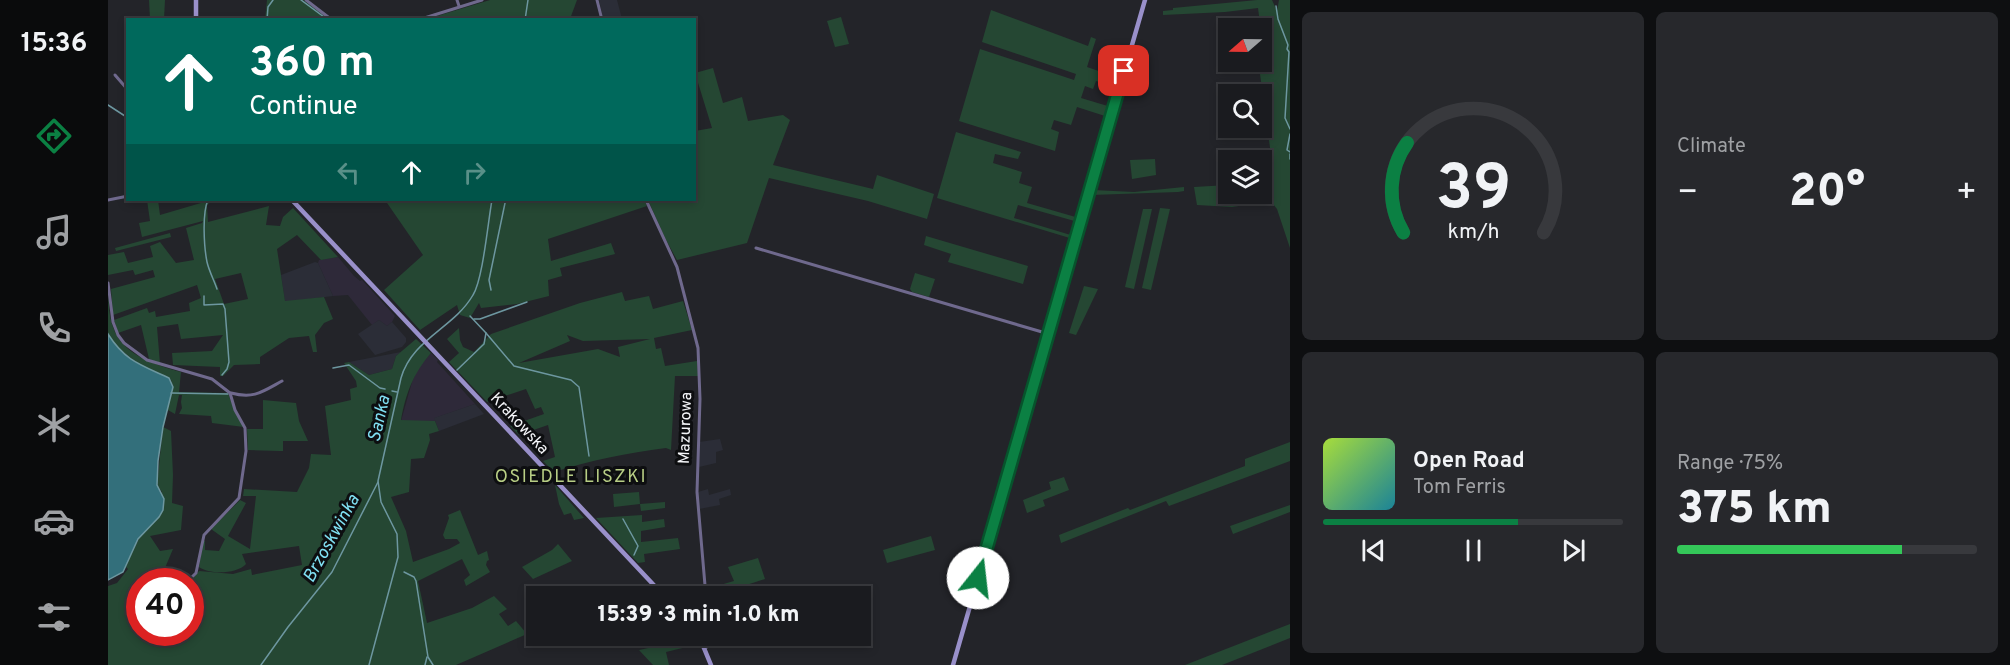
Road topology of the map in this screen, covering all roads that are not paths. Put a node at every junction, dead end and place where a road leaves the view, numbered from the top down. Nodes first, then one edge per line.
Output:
1 (196, 0) edge
2 (306, 0) edge
3 (458, 0) edge
4 (482, 0) edge
5 (597, 0) edge
6 (1145, 0) edge
7 (459, 6) junction
8 (196, 18) edge
9 (329, 18) edge
10 (424, 18) edge
11 (602, 18) edge
12 (115, 75) dead end
13 (126, 88) edge
14 (126, 196) edge
15 (108, 200) edge
16 (293, 201) edge
17 (646, 201) edge
18 (756, 248) dead end
19 (108, 283) edge
20 (1048, 334) junction
21 (282, 381) dead end
22 (230, 393) junction
23 (198, 568) edge
24 (655, 586) edge
25 (705, 586) edge
26 (705, 648) edge
27 (711, 665) edge
28 (953, 665) edge

1 - 8 street
2 - 9 street
3 - 7 street
4 - 7 street
5 - 11 street
6 - 20 street
7 - 10 street
12 - 13 street
14 - 15 street
16 - 24 street, Krakowska
17 - 25 street, Mazurowa
18 - 20 street
19 - 22 street
20 - 28 street
21 - 22 street
22 - 23 street
26 - 27 street

